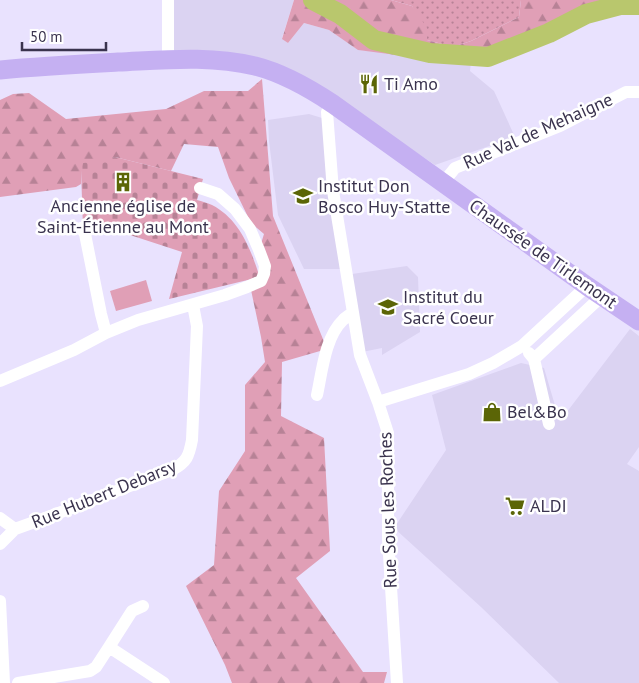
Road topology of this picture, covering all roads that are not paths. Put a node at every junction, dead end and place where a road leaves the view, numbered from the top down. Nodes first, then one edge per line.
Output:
1 (168, 0) edge
2 (168, 59) junction
3 (0, 70) edge
4 (639, 92) edge
5 (333, 104) junction
6 (442, 183) junction
7 (200, 188) dead end
8 (81, 228) dead end
9 (587, 286) junction
10 (602, 296) junction
11 (193, 305) junction
12 (353, 312) junction
13 (639, 321) edge
14 (106, 333) junction
15 (522, 346) junction
16 (534, 359) junction
17 (0, 381) edge
18 (317, 395) dead end
19 (378, 402) junction
20 (549, 424) dead end
21 (0, 518) edge
22 (16, 528) junction
23 (0, 544) edge
24 (0, 601) edge
25 (144, 606) dead end
26 (109, 648) junction
27 (4, 683) edge
28 (18, 683) edge
29 (164, 683) edge
30 (397, 683) edge

1 - 2 street
2 - 3 main road, Chaussée de Tirlemont
2 - 5 main road, Chaussée de Tirlemont
4 - 6 street, Rue Val de Mehaigne
5 - 6 main road, Chaussée de Tirlemont
5 - 12 street, Rue Sous les Roches
6 - 9 main road, Chaussée de Tirlemont
7 - 11 street
8 - 14 street
9 - 10 main road, Chaussée de Tirlemont
9 - 15 street
10 - 13 main road, Chaussée de Tirlemont
10 - 16 street
11 - 14 street
11 - 22 street, Rue Hubert Debarsy
12 - 18 street
12 - 19 street, Rue Sous les Roches
14 - 17 street
15 - 16 street
15 - 19 street
16 - 20 street
19 - 30 street, Rue Sous les Roches
21 - 22 street, Rue Hubert Debarsy
22 - 23 street, Rue Hubert Debarsy
24 - 27 street
25 - 26 street
26 - 28 street
26 - 29 street

